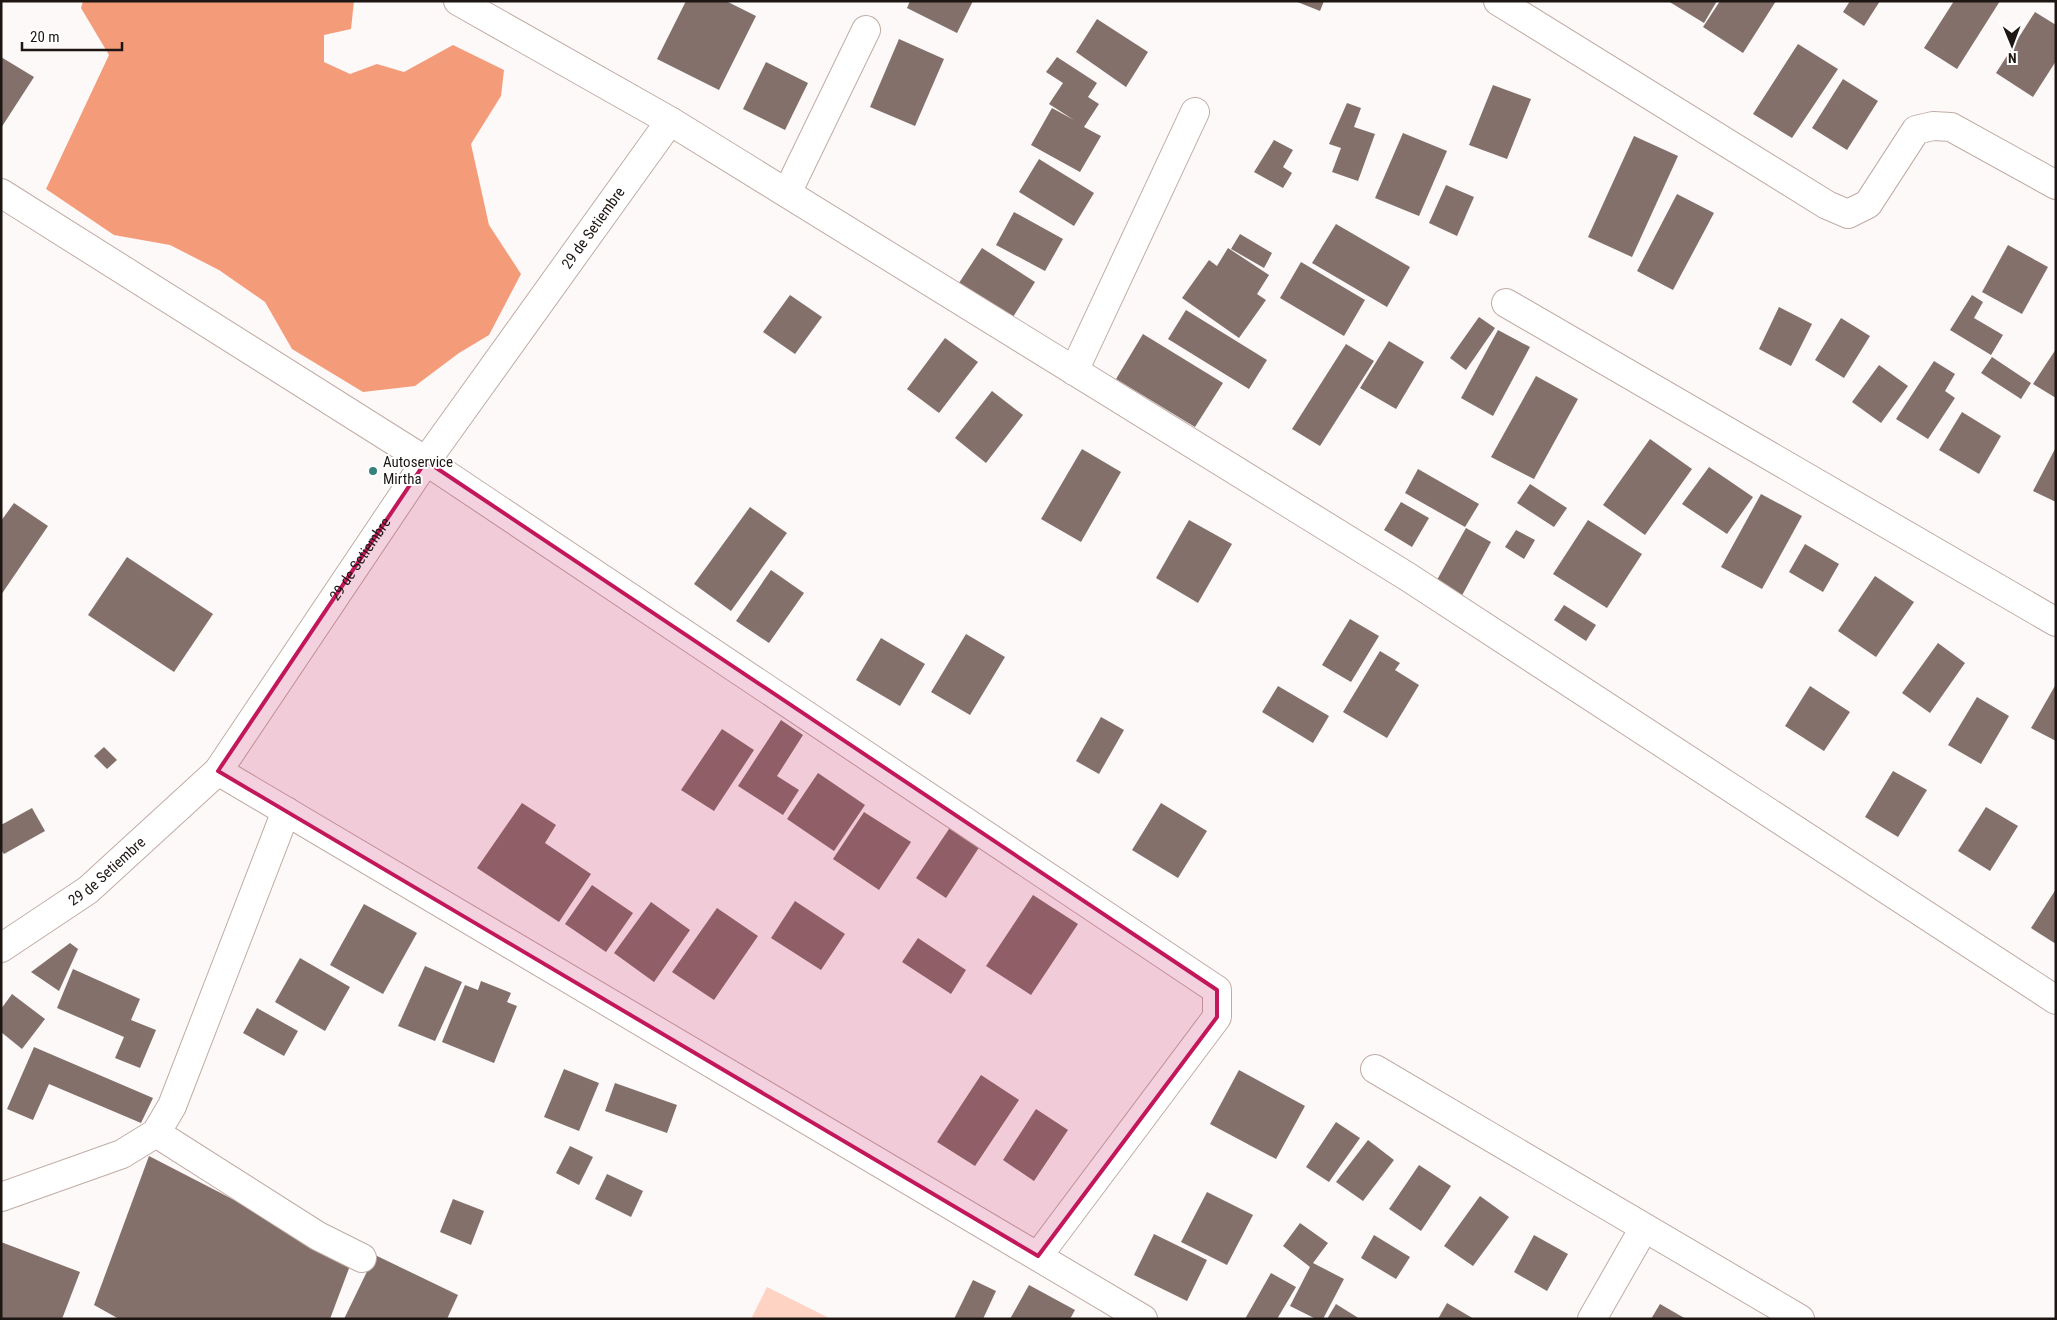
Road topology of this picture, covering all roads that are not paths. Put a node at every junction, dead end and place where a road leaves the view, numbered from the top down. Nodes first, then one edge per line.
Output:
1 (458, 1) edge
2 (1498, 1) edge
3 (866, 30) dead end
4 (1195, 112) dead end
5 (670, 120) junction
6 (2056, 185) edge
7 (787, 193) junction
8 (1, 194) edge
9 (1506, 303) dead end
10 (1074, 371) junction
11 (426, 461) junction
12 (2056, 622) edge
13 (218, 771) junction
14 (286, 811) junction
15 (1, 948) edge
16 (2056, 1000) edge
17 (1374, 1069) dead end
18 (156, 1133) junction
19 (1, 1196) edge
20 (1644, 1228) junction
21 (1038, 1256) junction
22 (362, 1258) dead end
23 (1108, 1309) edge
24 (1143, 1319) edge
25 (1592, 1319) edge
26 (1800, 1319) edge

1 - 5 street
2 - 6 street
3 - 7 street
4 - 10 street
5 - 7 street
5 - 11 street, 29 de Setiembre
7 - 10 street
8 - 11 street
9 - 12 street
10 - 16 street
11 - 13 street, 29 de Setiembre
11 - 21 street
13 - 14 street
13 - 15 street, 29 de Setiembre
14 - 18 street
14 - 21 street
17 - 20 street
18 - 19 street
18 - 22 street
20 - 25 street
20 - 26 street
21 - 23 street
23 - 24 street

